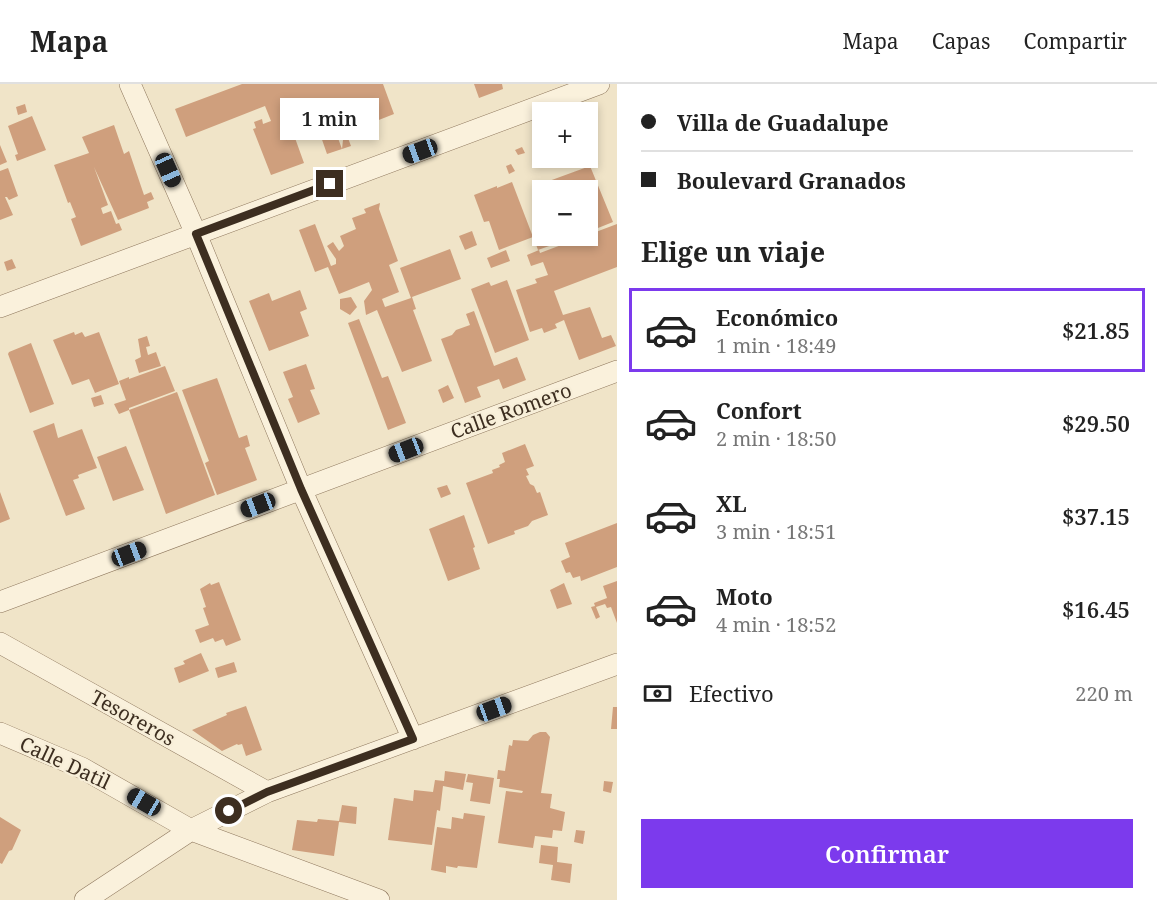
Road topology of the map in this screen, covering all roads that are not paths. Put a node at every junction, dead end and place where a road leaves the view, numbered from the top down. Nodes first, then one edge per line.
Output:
1 (130, 84) edge
2 (599, 84) edge
3 (196, 234) junction
4 (0, 307) edge
5 (617, 371) edge
6 (301, 489) junction
7 (0, 602) edge
8 (0, 643) edge
9 (617, 664) edge
10 (0, 733) edge
11 (413, 739) junction
12 (267, 792) junction
13 (191, 830) junction
14 (85, 900) edge
15 (379, 900) edge

1 - 3 street
2 - 3 street
3 - 4 street
3 - 6 street
5 - 6 street, Calle Romero
6 - 7 street, Calle Romero
6 - 11 street
8 - 12 street, Tesoreros
9 - 11 street
10 - 13 street, Calle Datil
11 - 12 street
12 - 13 street
13 - 14 street
13 - 15 street, Calle Datil

